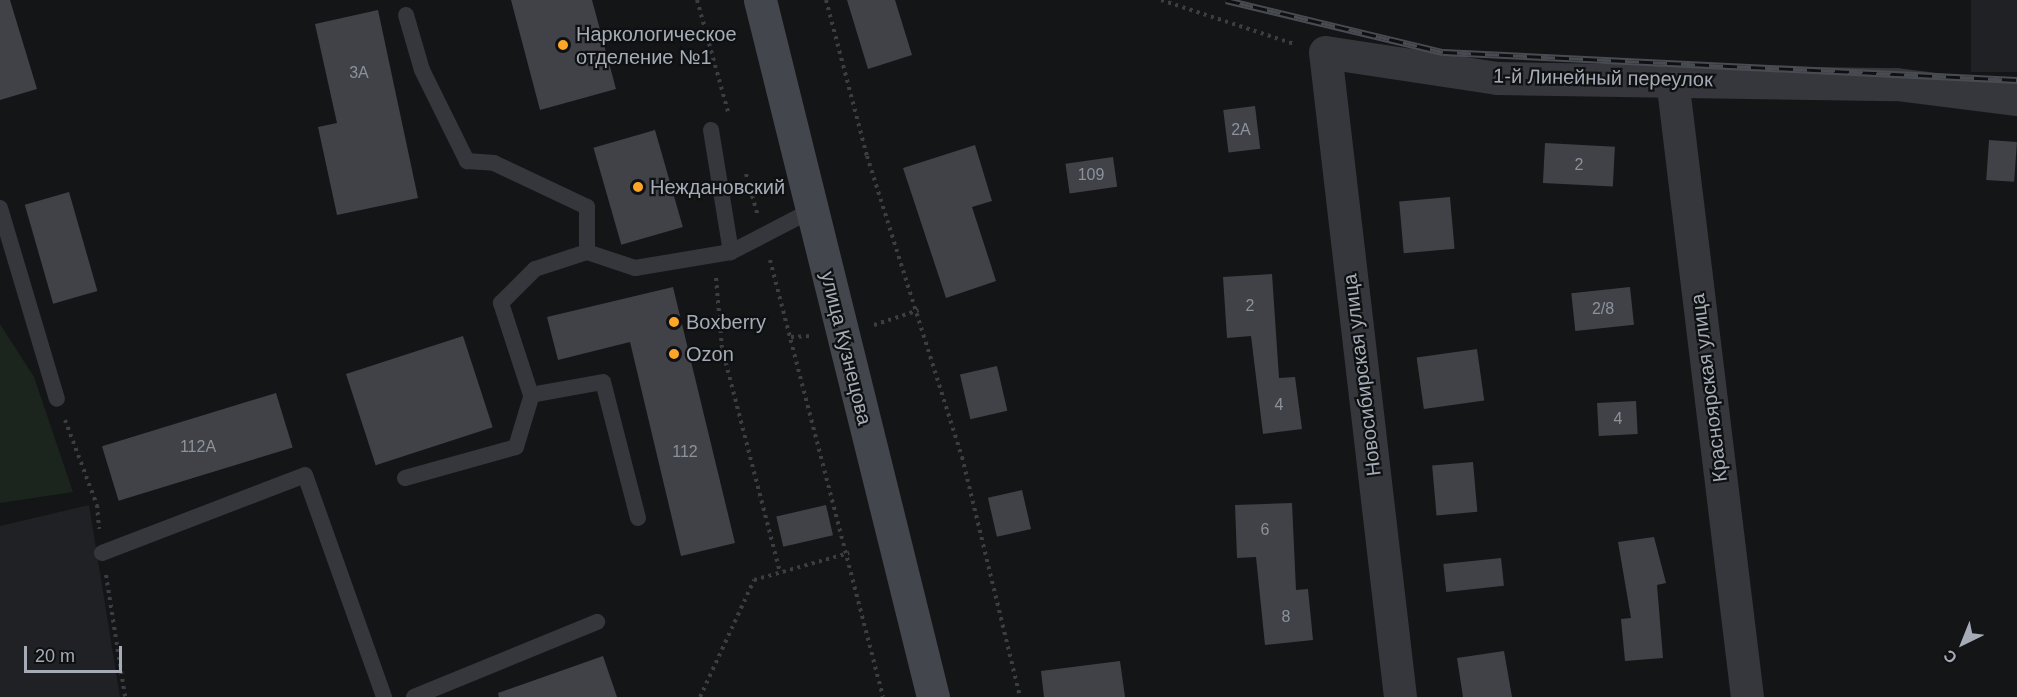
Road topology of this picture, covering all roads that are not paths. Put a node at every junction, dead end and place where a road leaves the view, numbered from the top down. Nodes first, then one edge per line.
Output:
1 (760, 0) edge
2 (406, 15) dead end
3 (1324, 52) joint
4 (1672, 79) junction
5 (2017, 99) edge
6 (711, 130) dead end
7 (0, 208) edge
8 (812, 210) junction
9 (586, 252) junction
10 (731, 252) junction
11 (532, 394) junction
12 (57, 399) dead end
13 (405, 478) dead end
14 (638, 518) dead end
15 (102, 553) dead end
16 (597, 622) dead end
17 (384, 697) edge
18 (414, 697) edge
19 (933, 697) edge
20 (1400, 697) edge
21 (1747, 697) edge

1 - 8 main road, улица Кузнецова
2 - 9 lane
3 - 4 street, 1-й Линейный переулок
3 - 20 street, Новосибирская улица
4 - 5 street, 1-й Линейный переулок
4 - 21 street, Красноярская улица
6 - 10 lane
7 - 12 lane
8 - 10 lane
8 - 19 main road, улица Кузнецова
9 - 10 lane
9 - 11 lane
11 - 13 lane
11 - 14 lane
15 - 17 lane
16 - 18 lane

